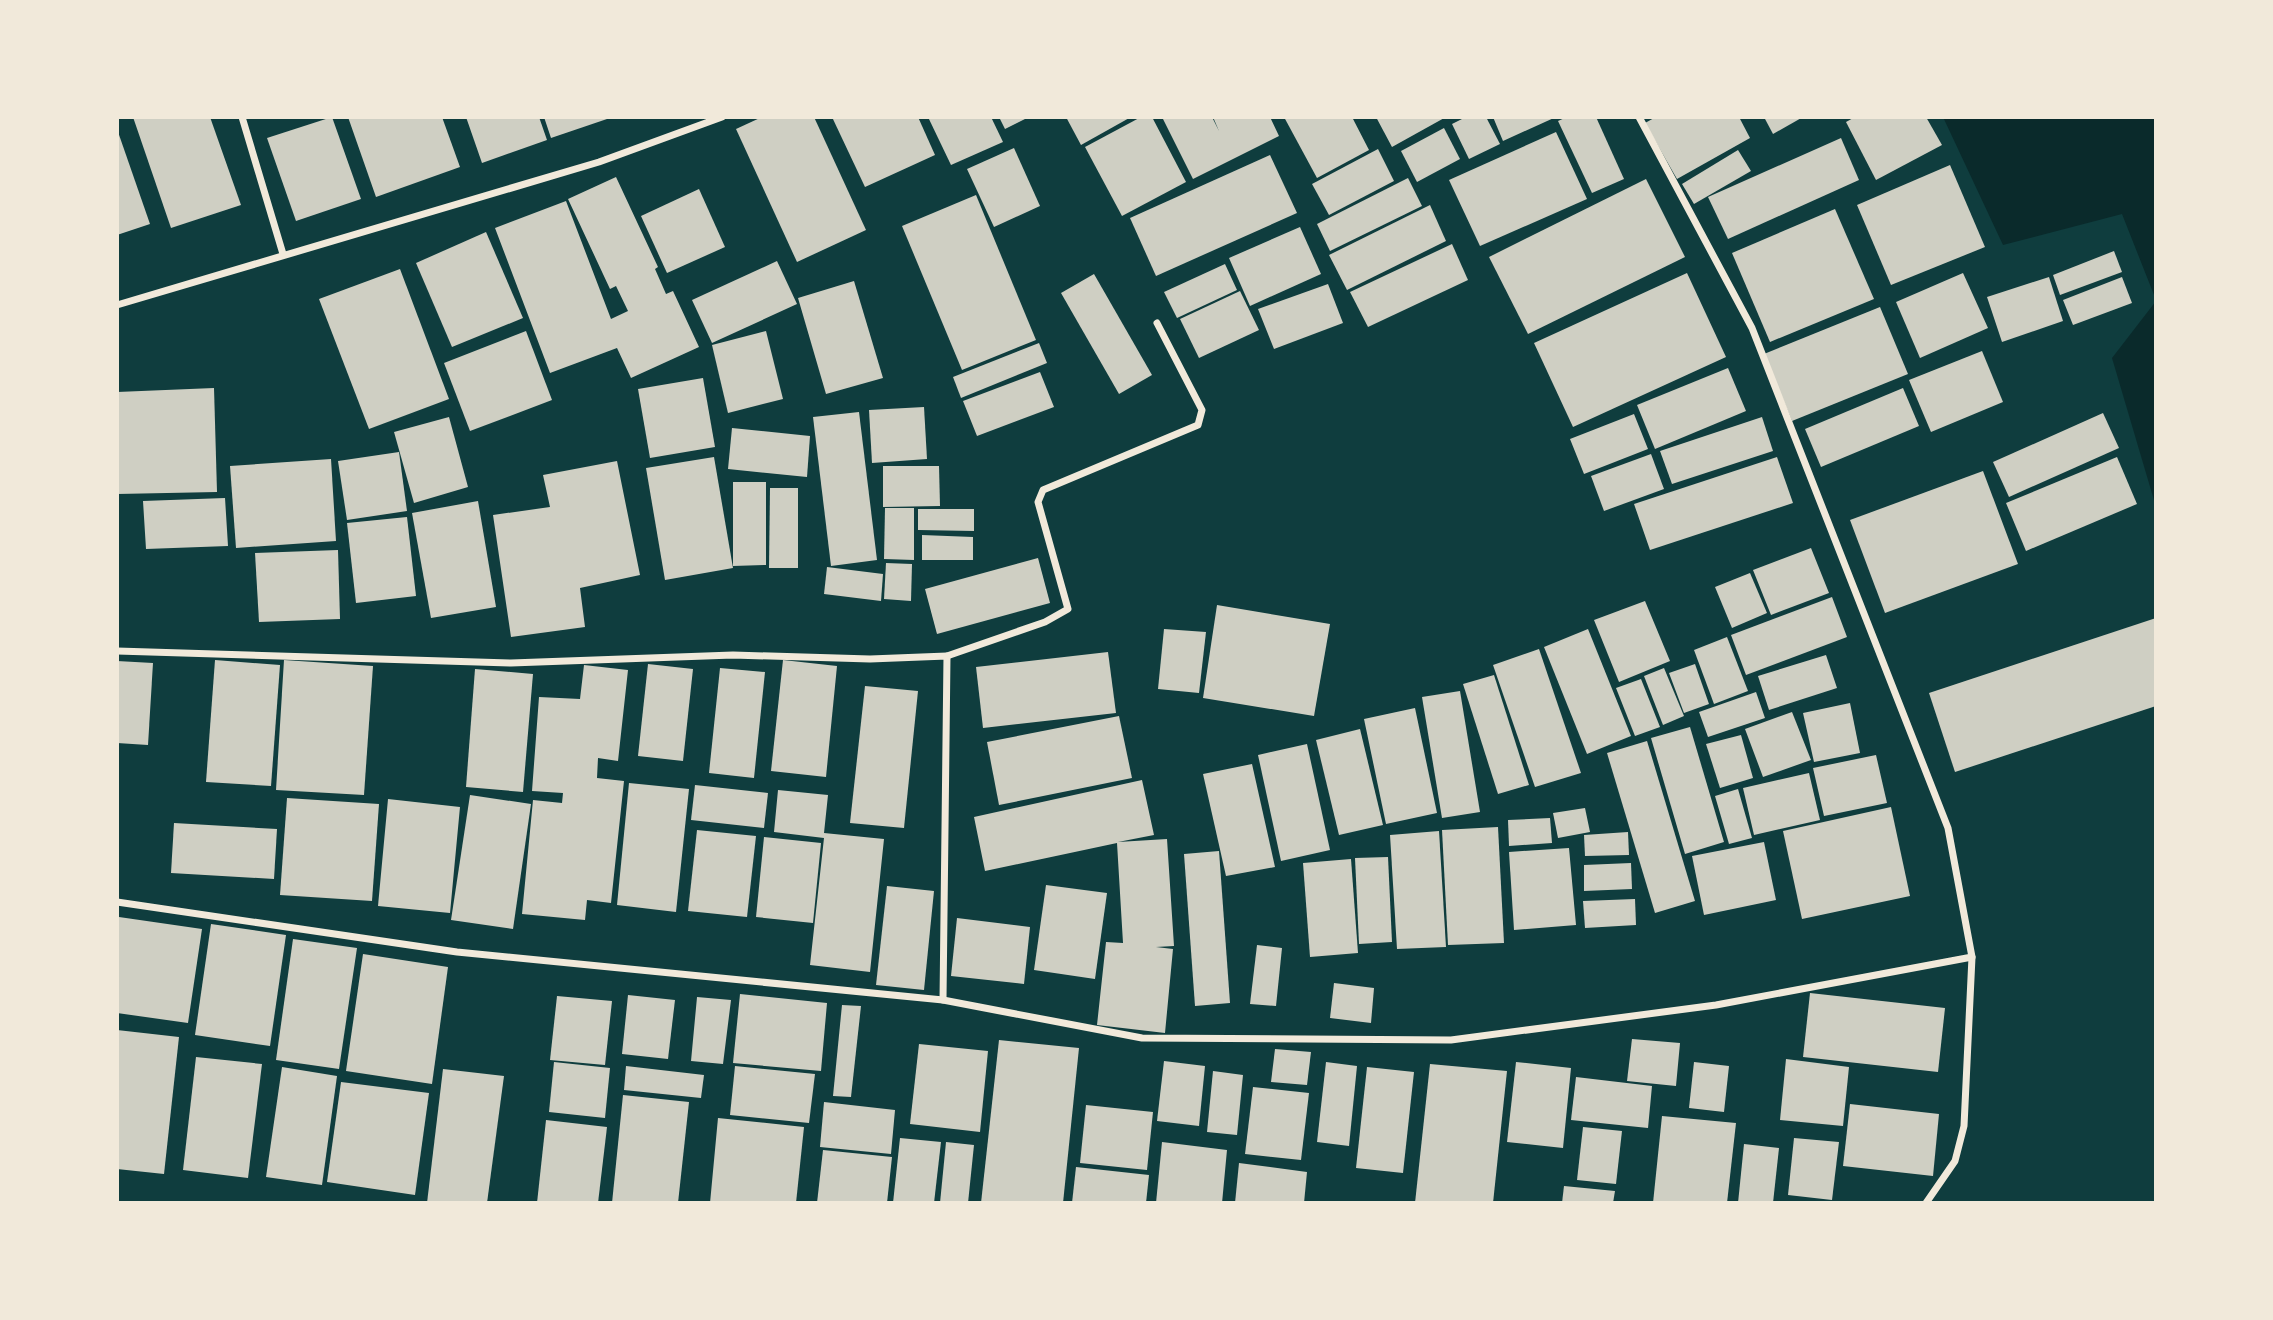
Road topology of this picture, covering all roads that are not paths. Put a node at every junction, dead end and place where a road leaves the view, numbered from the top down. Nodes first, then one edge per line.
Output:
1 (242, 117) edge
2 (722, 117) edge
3 (1639, 117) edge
4 (284, 254) junction
5 (117, 305) edge
6 (1157, 323) dead end
7 (117, 651) edge
8 (947, 656) junction
9 (117, 902) edge
10 (1972, 957) junction
11 (943, 1000) junction
12 (1926, 1203) edge

1 - 4 street
2 - 4 street
3 - 10 street
4 - 5 street
6 - 8 street
7 - 8 street
8 - 11 street
9 - 11 street
10 - 11 street
10 - 12 street

